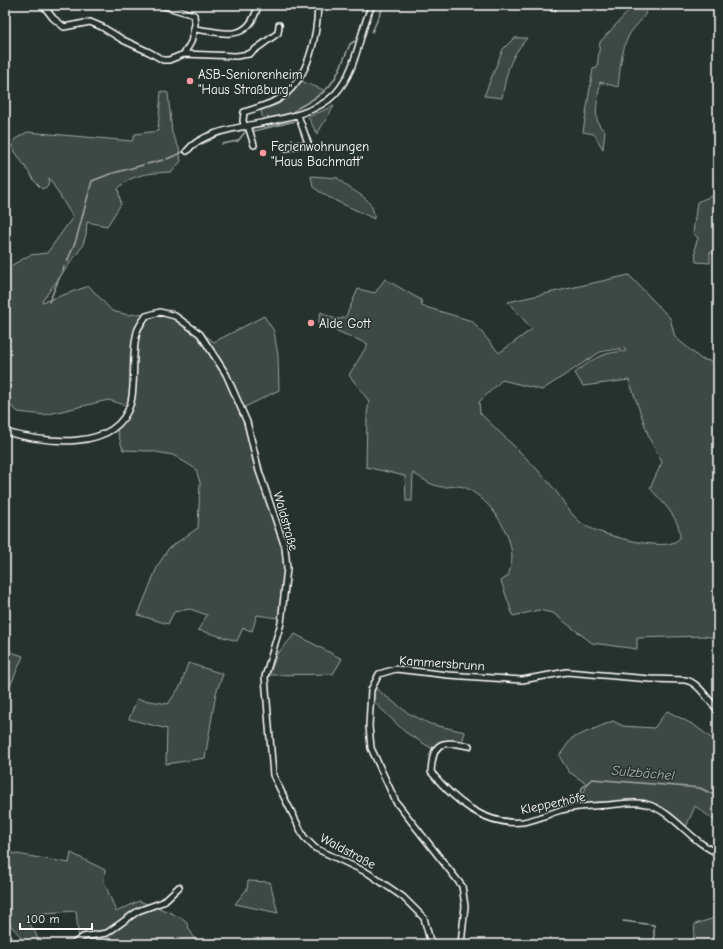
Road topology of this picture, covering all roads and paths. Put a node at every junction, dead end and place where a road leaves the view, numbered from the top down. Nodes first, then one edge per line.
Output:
1 (43, 5) edge
2 (161, 5) edge
3 (258, 5) edge
4 (318, 5) edge
5 (372, 5) edge
6 (279, 25) dead end
7 (195, 29) junction
8 (184, 54) junction
9 (298, 114) junction
10 (246, 126) junction
11 (254, 144) dead end
12 (286, 148) dead end
13 (187, 151) dead end
14 (5, 432) edge
15 (718, 710) edge
16 (469, 746) dead end
17 (718, 853) edge
18 (179, 887) dead end
19 (73, 944) edge
20 (432, 944) edge
21 (461, 944) edge

1 - 8 street
2 - 7 street
3 - 7 street
4 - 10 street
5 - 9 street
6 - 8 street
7 - 8 street
9 - 10 street
9 - 12 street
10 - 11 street
10 - 13 street
14 - 20 street, Waldstraße
15 - 21 street, Kammersbrunn
16 - 17 street, Klepperhöfe
18 - 19 street

